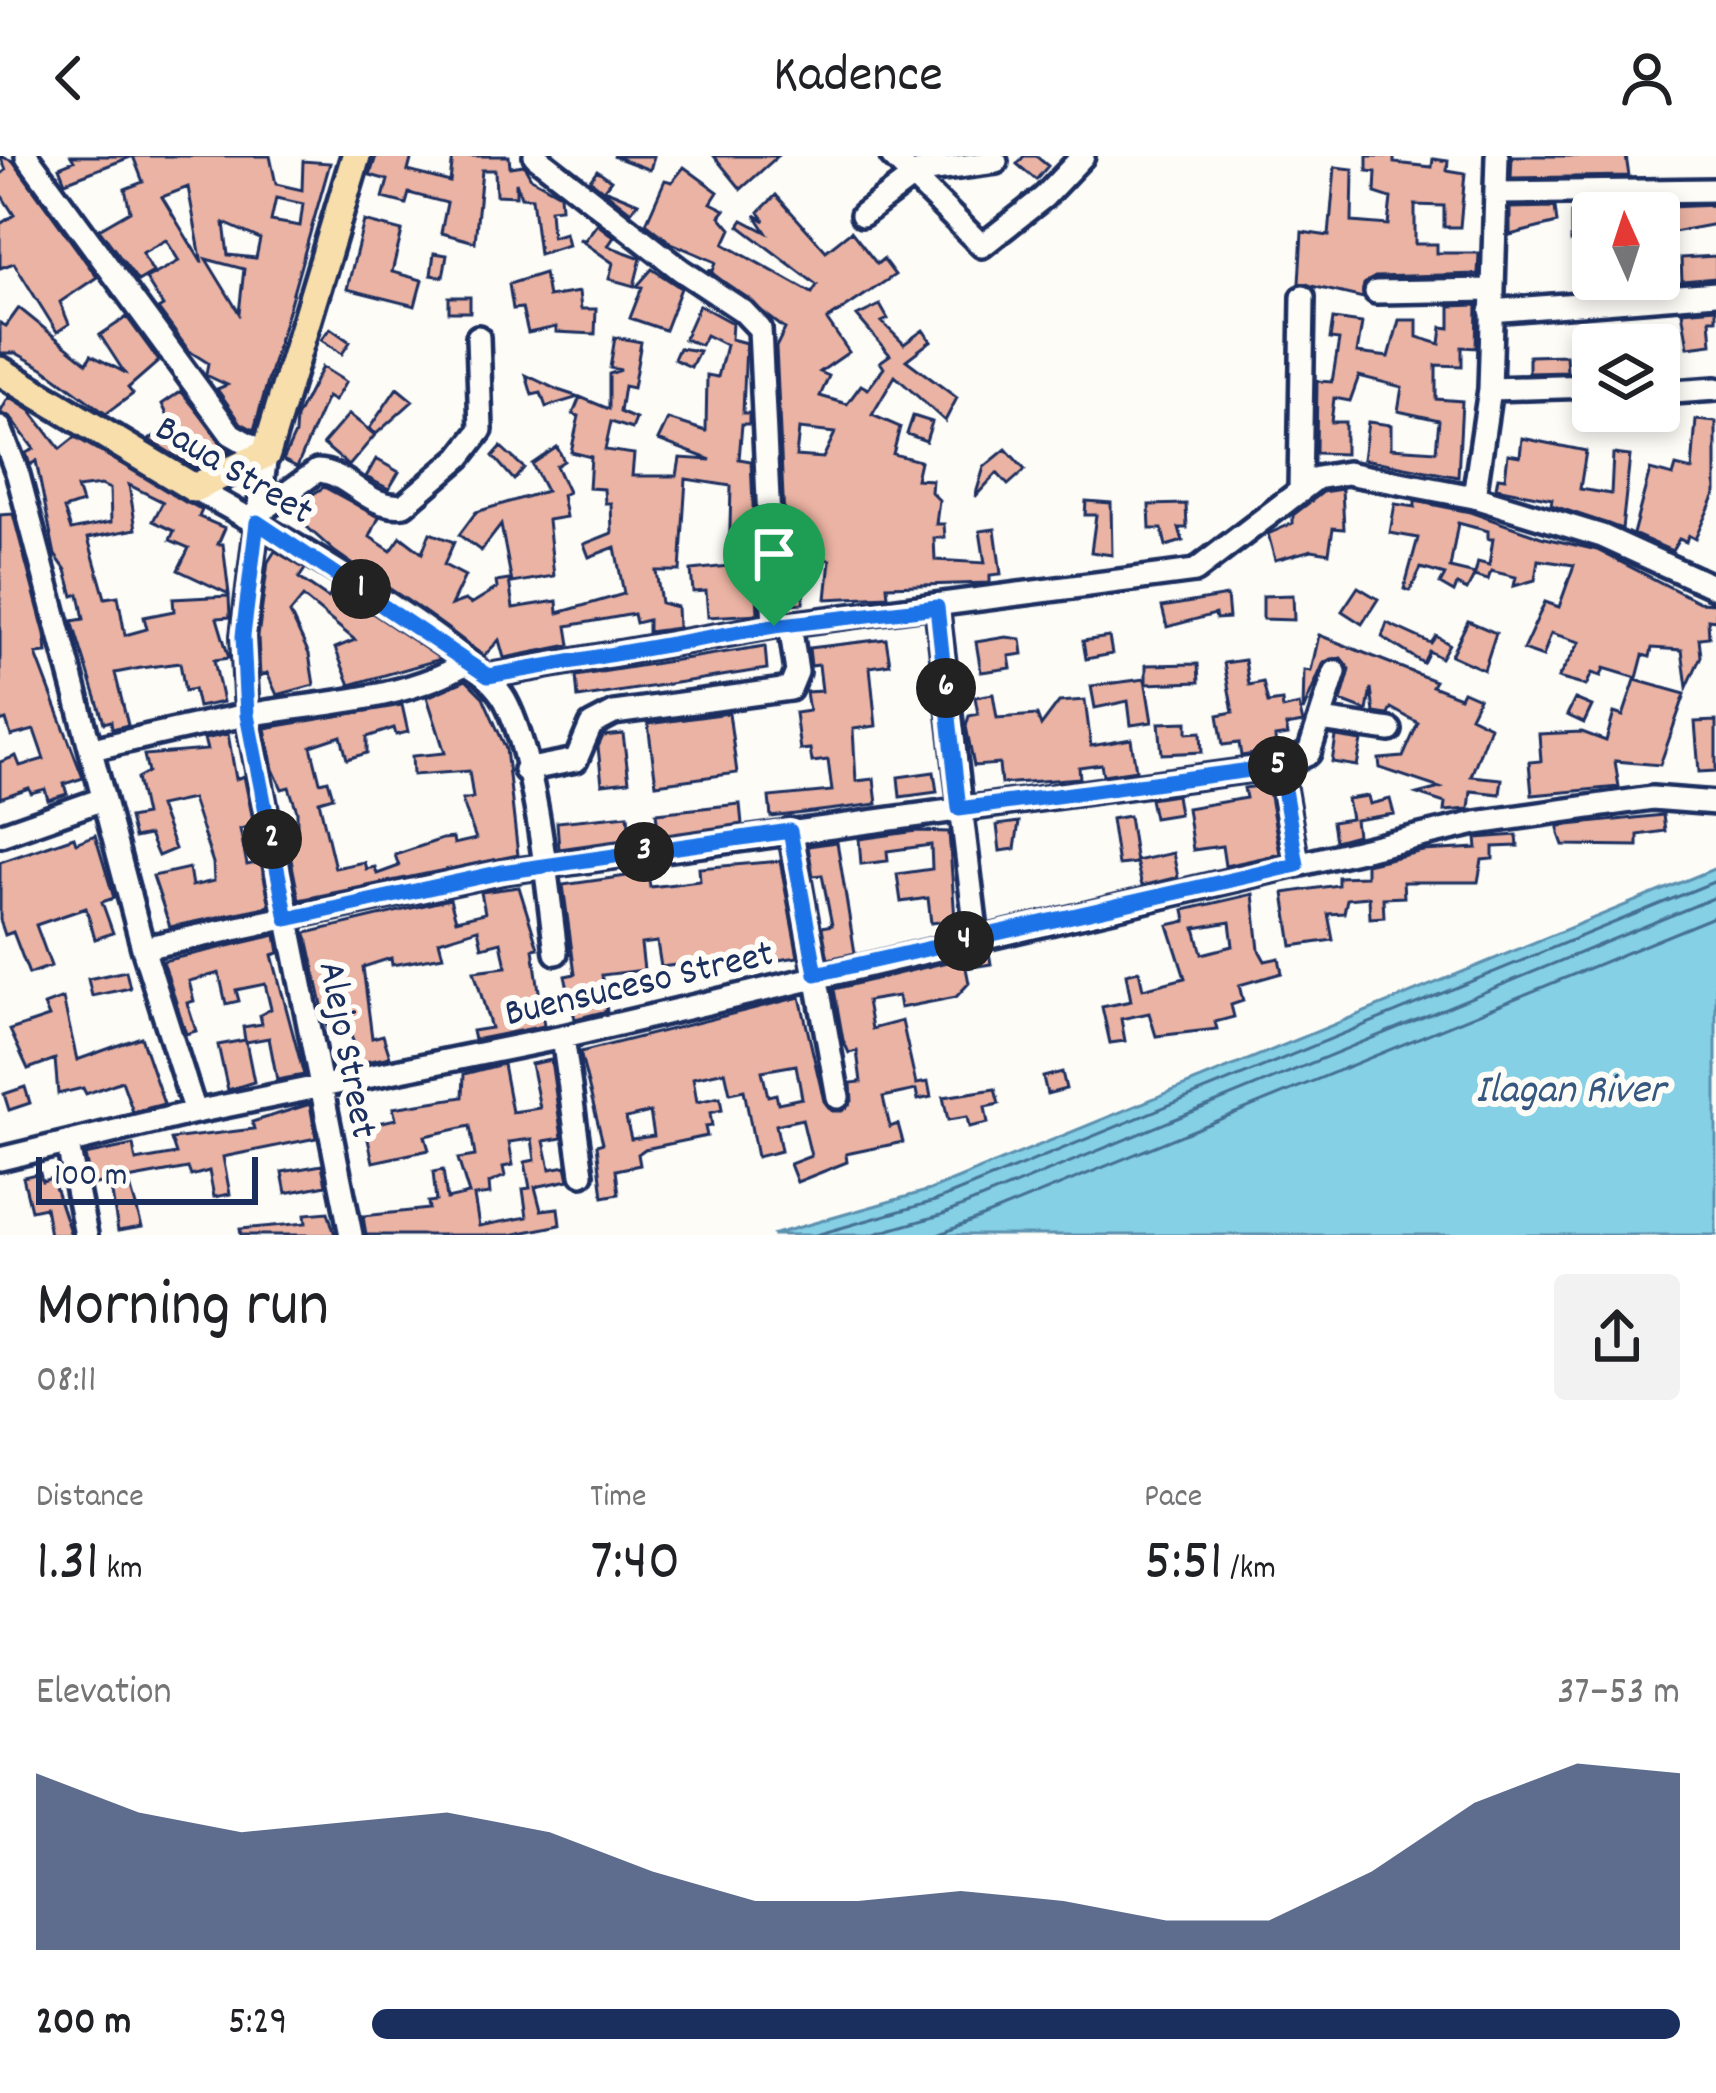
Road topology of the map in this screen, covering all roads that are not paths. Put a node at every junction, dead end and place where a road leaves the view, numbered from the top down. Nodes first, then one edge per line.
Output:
1 (27, 156) edge
2 (356, 156) edge
3 (535, 156) edge
4 (892, 156) edge
5 (1083, 156) edge
6 (1497, 156) edge
7 (996, 162) dead end
8 (910, 176) junction
9 (1716, 190) edge
10 (1496, 193) junction
11 (862, 215) dead end
12 (1376, 292) dead end
13 (1716, 293) edge
14 (1303, 298) dead end
15 (1491, 300) junction
16 (478, 337) dead end
17 (0, 371) edge
18 (1572, 386) edge
19 (1490, 388) junction
20 (1716, 389) edge
21 (1680, 392) edge
22 (0, 428) edge
23 (266, 454) junction
24 (194, 488) junction
25 (1300, 492) junction
26 (1474, 497) junction
27 (257, 518) junction
28 (1716, 588) edge
29 (937, 607) junction
30 (782, 625) junction
31 (468, 662) junction
32 (1335, 672) dead end
33 (488, 676) junction
34 (247, 715) junction
35 (1321, 720) junction
36 (1390, 730) dead end
37 (92, 749) junction
38 (1280, 766) junction
39 (525, 770) junction
40 (103, 800) junction
41 (1716, 803) edge
42 (959, 809) junction
43 (790, 831) junction
44 (0, 836) edge
45 (1297, 865) junction
46 (545, 866) junction
47 (287, 919) junction
48 (977, 939) junction
49 (143, 948) junction
50 (556, 953) dead end
51 (816, 974) junction
52 (563, 1037) junction
53 (322, 1086) junction
54 (838, 1097) dead end
55 (195, 1112) junction
56 (68, 1145) junction
57 (0, 1159) edge
58 (582, 1174) dead end
59 (86, 1235) edge
60 (351, 1235) edge

1 - 23 street
2 - 23 main road
3 - 30 street
4 - 8 street
5 - 8 street
6 - 10 street
7 - 8 street
8 - 11 street
9 - 10 street
10 - 15 street
12 - 15 street
13 - 15 street
14 - 25 street
15 - 19 street
16 - 27 street
17 - 24 main road, Baua Street
18 - 19 street
19 - 26 street
20 - 21 street
22 - 37 street
23 - 24 main road
23 - 27 street, Alejo Street
24 - 27 street, Baua Street
25 - 26 street
25 - 29 street
26 - 28 street
27 - 31 street, Baua Street
27 - 34 street, Alejo Street
29 - 30 street
29 - 42 street
30 - 33 street
30 - 39 street
31 - 33 street, Baua Street
31 - 34 street
32 - 35 street
33 - 39 street
34 - 37 street
34 - 47 street, Alejo Street
35 - 36 street
35 - 38 street
37 - 40 street
38 - 42 street
38 - 45 street
39 - 46 street
40 - 44 street
40 - 49 street
41 - 45 street, Buensuceso Street
42 - 43 street
42 - 48 street
43 - 46 street
43 - 51 street
45 - 48 street, Buensuceso Street
46 - 47 street
46 - 50 street
47 - 49 street
47 - 53 street, Alejo Street
48 - 51 street, Buensuceso Street
49 - 55 street
51 - 52 street, Buensuceso Street
51 - 54 street
52 - 53 street, Buensuceso Street
52 - 58 street
53 - 55 street, Buensuceso Street
53 - 60 street, Alejo Street
55 - 56 street, Buensuceso Street
56 - 57 street, Buensuceso Street
56 - 59 street

